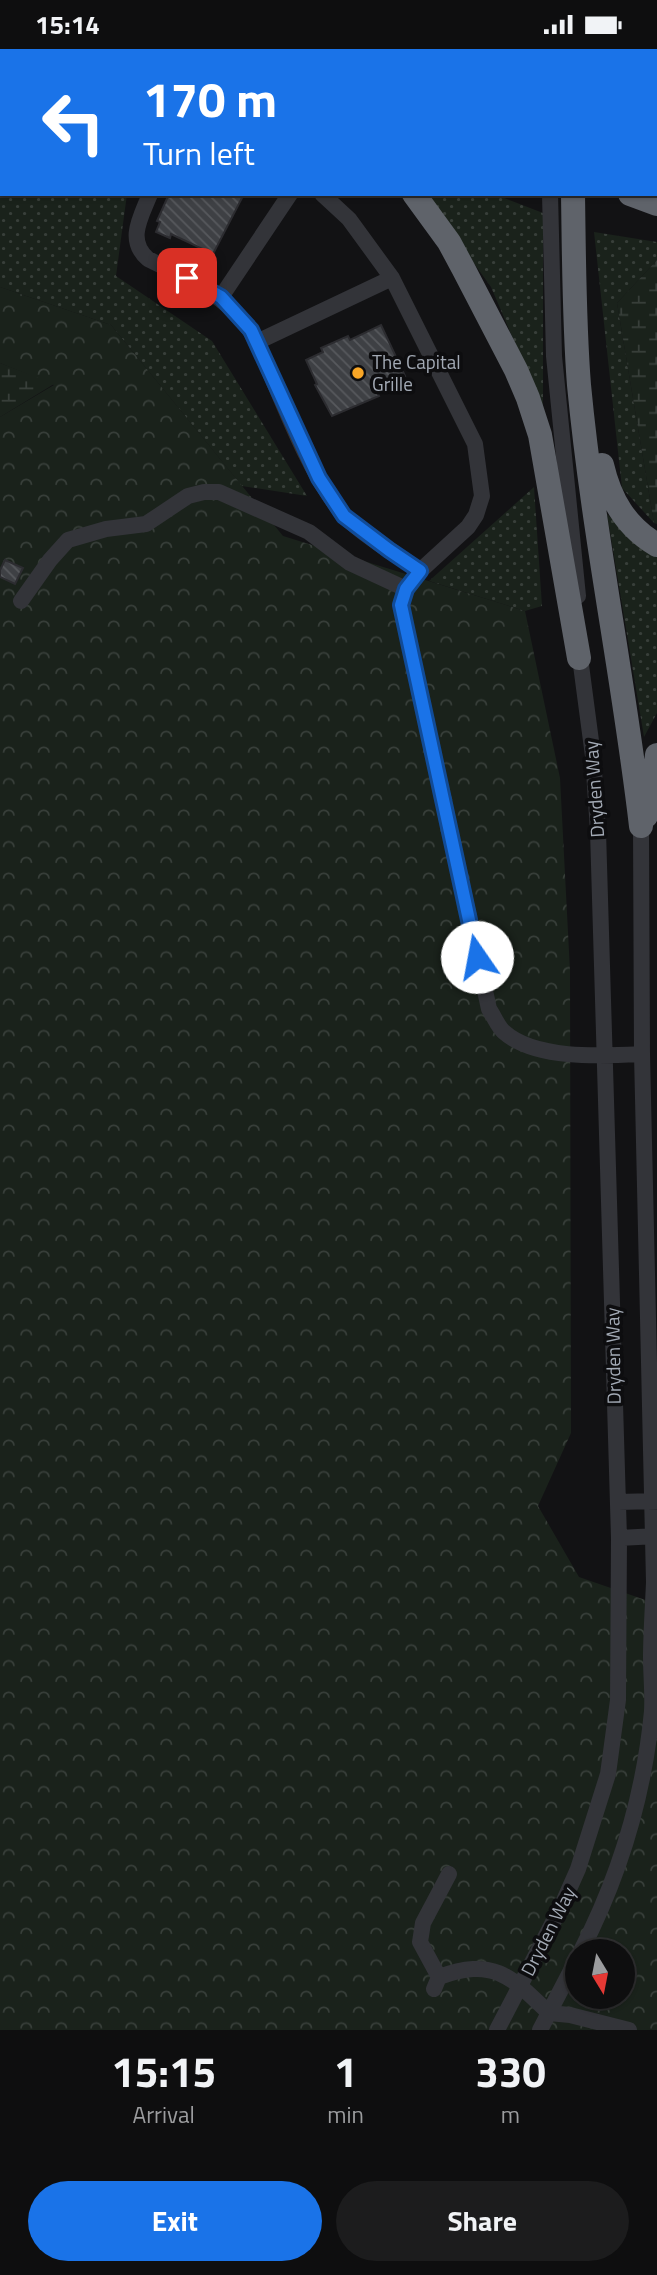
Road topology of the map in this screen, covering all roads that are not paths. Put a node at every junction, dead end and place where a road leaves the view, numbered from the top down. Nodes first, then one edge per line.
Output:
1 (149, 196) edge
2 (289, 196) edge
3 (324, 196) edge
4 (415, 196) edge
5 (550, 196) edge
6 (573, 196) edge
7 (392, 278) junction
8 (221, 297) junction
9 (576, 335) junction
10 (257, 342) junction
11 (657, 545) edge
12 (420, 571) junction
13 (406, 589) junction
14 (21, 601) dead end
15 (579, 658) junction
16 (657, 755) edge
17 (641, 826) junction
18 (642, 1054) junction
19 (606, 1055) junction
20 (654, 1501) edge
21 (618, 1503) junction
22 (655, 1536) edge
23 (619, 1538) junction
24 (449, 1874) dead end
25 (586, 1939) edge
26 (565, 1981) edge
27 (516, 1983) junction
28 (548, 2013) junction
29 (497, 2030) edge
30 (540, 2030) edge
31 (629, 2030) edge

1 - 8 street
2 - 8 street
3 - 7 street
4 - 15 highway
5 - 15 street, Dryden Way
6 - 9 highway
7 - 10 street
7 - 12 street
8 - 10 street
9 - 11 highway
9 - 17 highway
10 - 12 street
12 - 13 street
13 - 14 street
13 - 19 street
15 - 19 street, Dryden Way
16 - 17 highway
17 - 18 street, Dryden Way
18 - 19 street
18 - 20 street, Dryden Way
19 - 21 street, Dryden Way
20 - 21 street
20 - 22 street, Dryden Way
21 - 23 street, Dryden Way
22 - 23 street
22 - 25 street, Dryden Way
23 - 27 street, Dryden Way
24 - 27 street
26 - 28 street, Dryden Way
27 - 28 street
27 - 29 street, Dryden Way
28 - 30 street, Dryden Way
28 - 31 street

